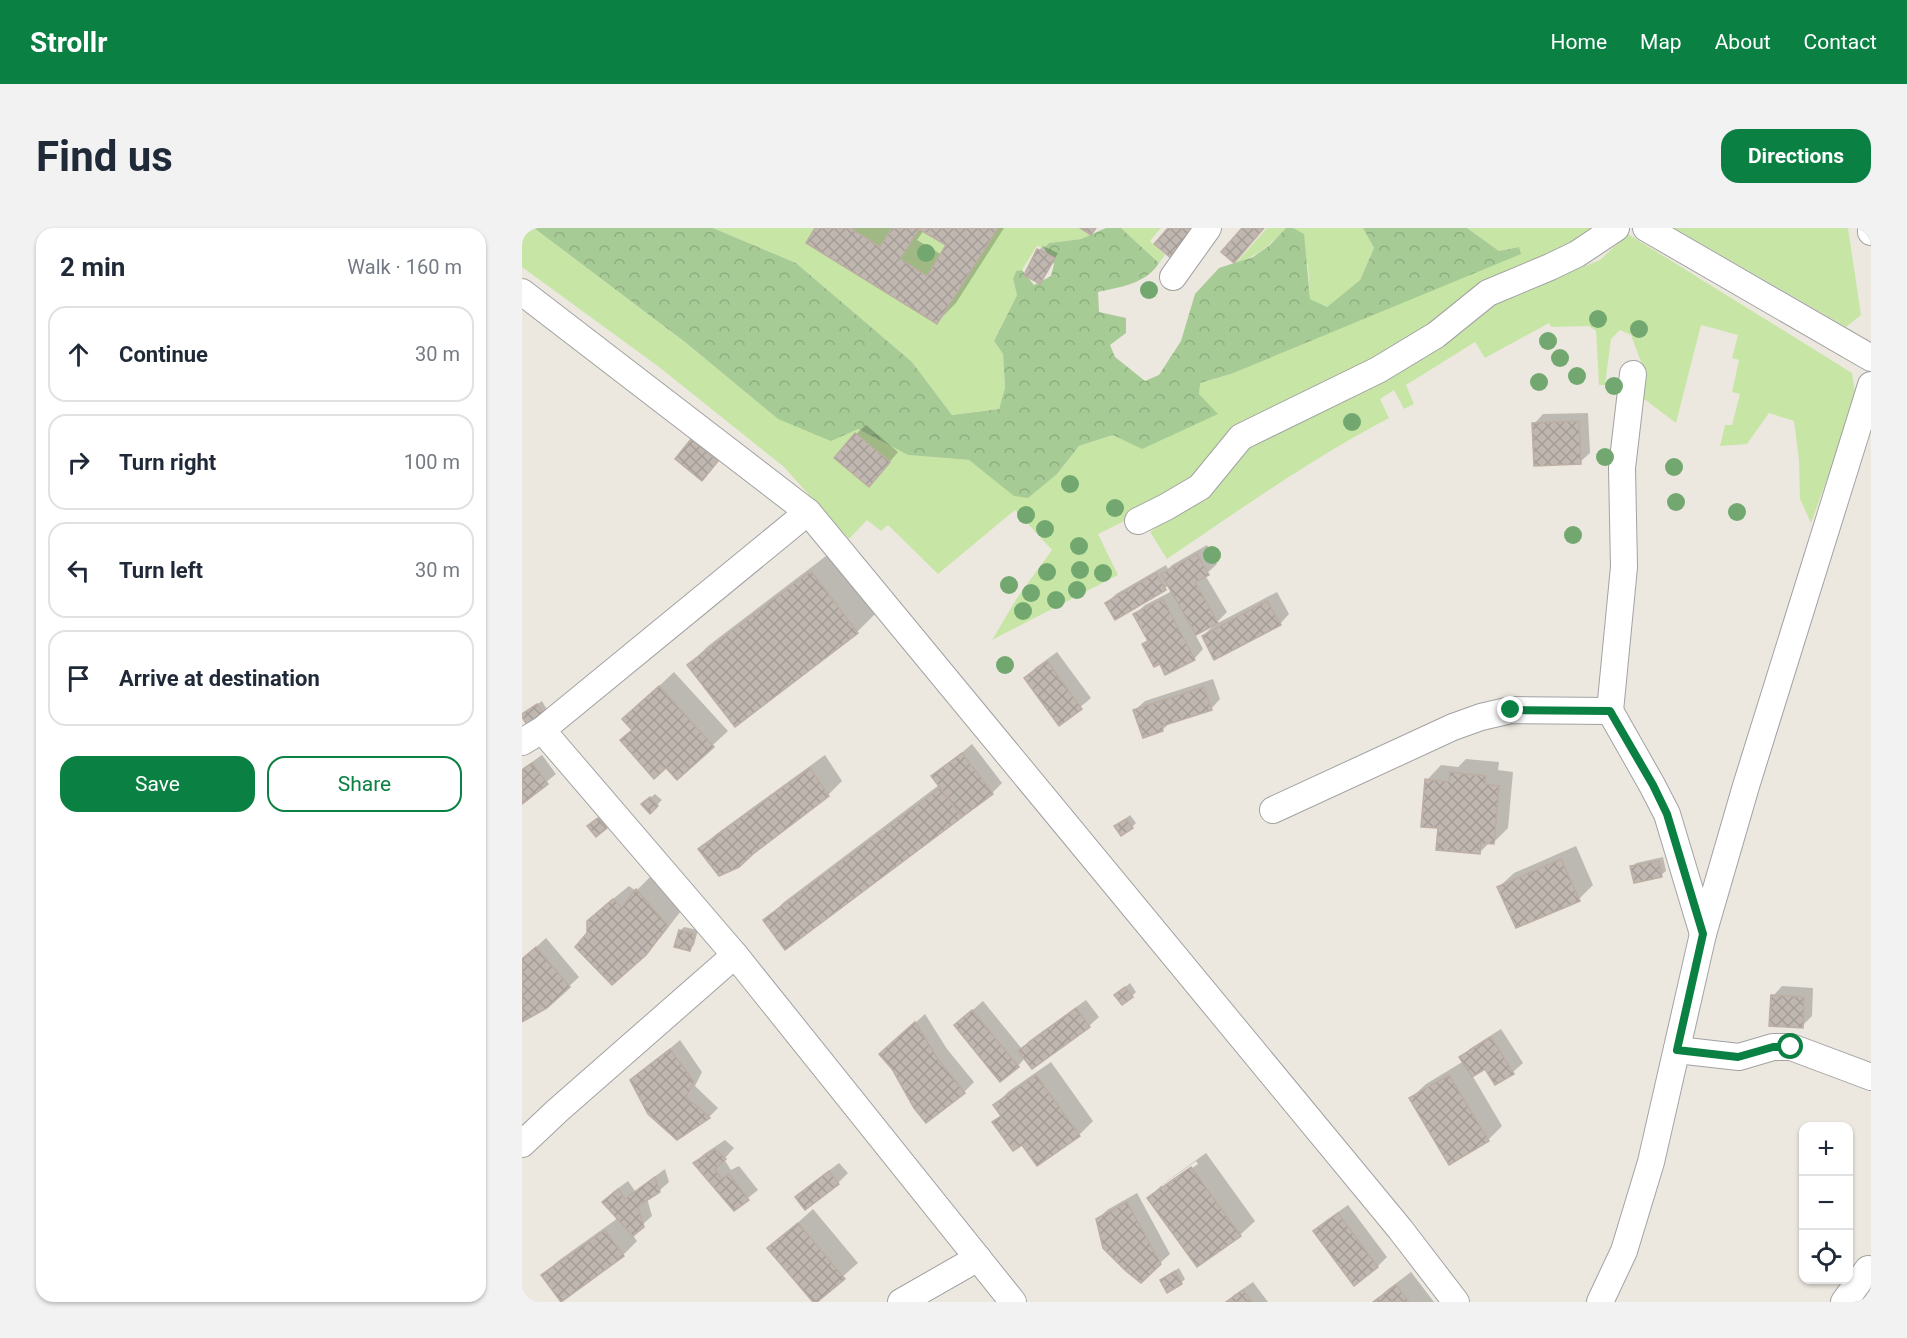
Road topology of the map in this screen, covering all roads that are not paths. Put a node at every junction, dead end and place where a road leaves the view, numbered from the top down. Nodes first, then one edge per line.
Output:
1 (1208, 228) edge
2 (1616, 228) edge
3 (1646, 228) edge
4 (1173, 277) dead end
5 (522, 292) edge
6 (1871, 358) edge
7 (1633, 374) dead end
8 (1871, 385) edge
9 (808, 512) junction
10 (1138, 521) dead end
11 (1610, 711) junction
12 (532, 736) edge
13 (1273, 810) dead end
14 (1703, 934) junction
15 (735, 955) junction
16 (1677, 1050) junction
17 (1871, 1077) edge
18 (522, 1144) edge
19 (978, 1258) junction
20 (1863, 1266) edge
21 (901, 1302) edge
22 (1013, 1302) edge
23 (1456, 1302) edge
24 (1600, 1302) edge
25 (1844, 1302) edge

1 - 4 street
2 - 10 street
3 - 6 street
5 - 9 street
7 - 11 street
8 - 14 street
9 - 12 street
9 - 23 street
11 - 13 street
11 - 14 street
12 - 15 street
14 - 16 street
15 - 18 street
15 - 19 street
16 - 17 street
16 - 24 street
19 - 21 street
19 - 22 street
20 - 25 street

